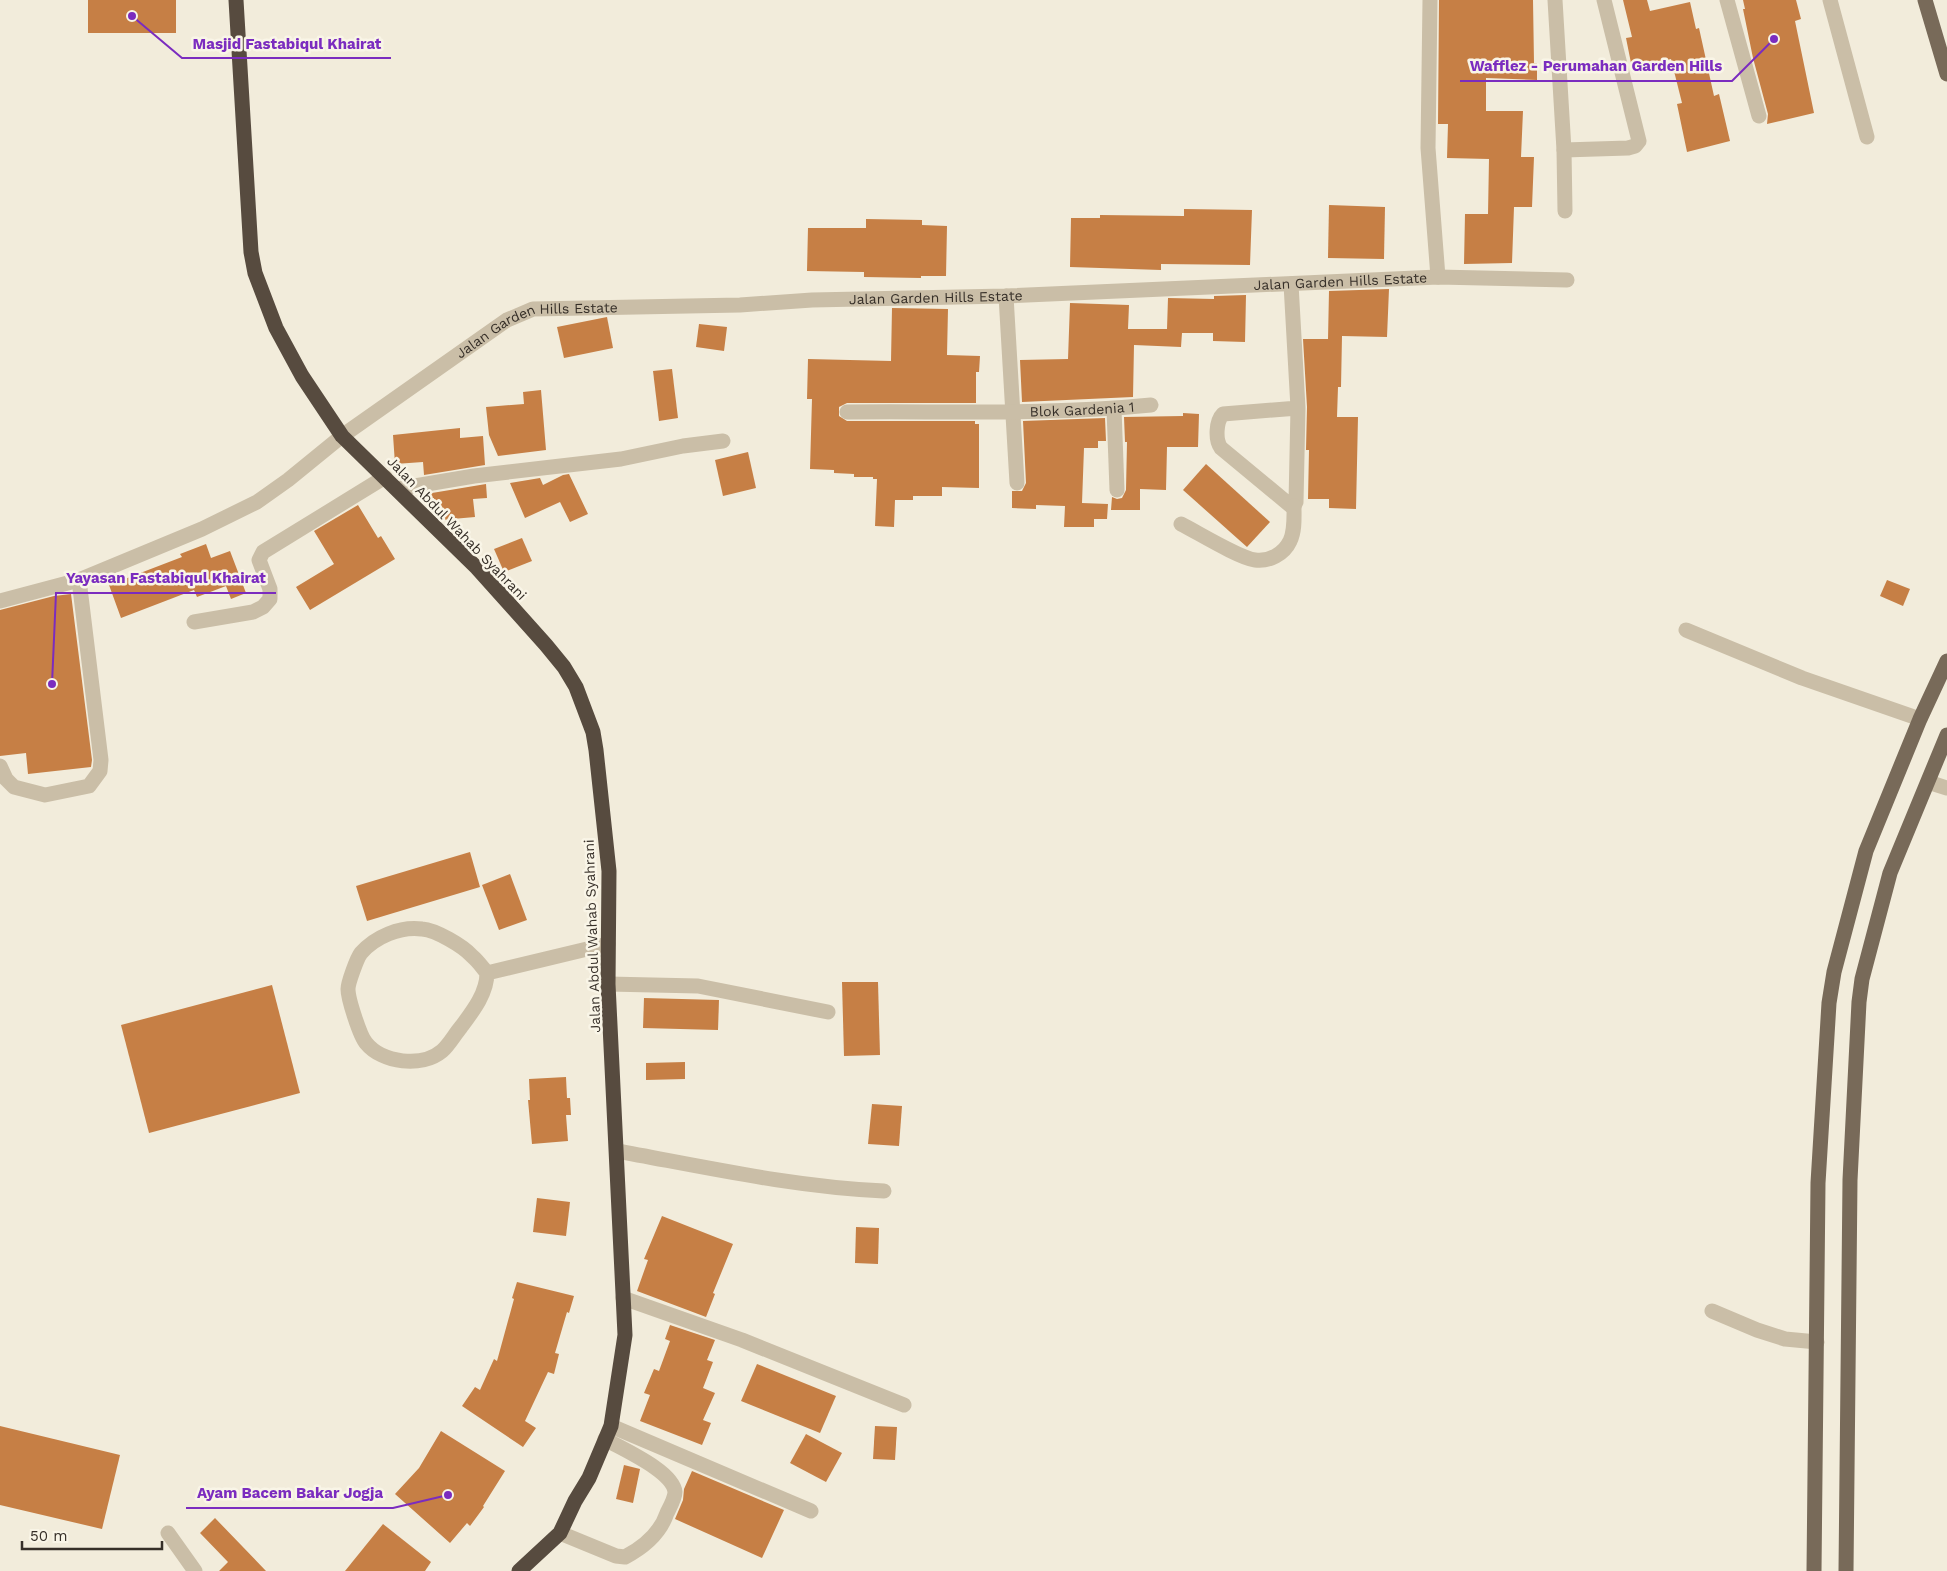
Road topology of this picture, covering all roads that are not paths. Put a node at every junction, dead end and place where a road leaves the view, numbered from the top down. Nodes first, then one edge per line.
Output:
1 (236, 0) edge
2 (1430, 0) edge
3 (1555, 0) edge
4 (1604, 0) edge
5 (1726, 0) edge
6 (1830, 0) edge
7 (1925, 0) edge
8 (1947, 74) edge
9 (1759, 116) dead end
10 (1867, 137) dead end
11 (1564, 150) junction
12 (1565, 211) dead end
13 (1438, 277) junction
14 (1567, 280) dead end
15 (1292, 284) junction
16 (1006, 296) junction
17 (1151, 405) dead end
18 (1298, 408) junction
19 (1114, 409) junction
20 (1014, 411) junction
21 (847, 412) dead end
22 (342, 436) junction
23 (723, 441) dead end
24 (384, 477) junction
25 (1017, 484) dead end
26 (397, 489) junction
27 (1117, 490) dead end
28 (1294, 506) junction
29 (1181, 524) dead end
30 (79, 580) junction
31 (0, 601) edge
32 (194, 622) dead end
33 (1686, 630) dead end
34 (1947, 661) edge
35 (1920, 719) junction
36 (1947, 735) edge
37 (0, 766) edge
38 (1928, 782) junction
39 (1947, 788) edge
40 (608, 944) junction
41 (487, 973) junction
42 (608, 984) junction
43 (828, 1012) dead end
44 (617, 1151) junction
45 (884, 1191) dead end
46 (624, 1298) junction
47 (1712, 1311) dead end
48 (1817, 1342) junction
49 (904, 1405) dead end
50 (608, 1433) junction
51 (811, 1511) dead end
52 (168, 1533) dead end
53 (560, 1533) junction
54 (196, 1571) edge
55 (519, 1571) edge
56 (1814, 1571) edge
57 (1846, 1571) edge

1 - 22 highway, Jalan Abdul Wahab Syahrani
2 - 13 street
3 - 11 street
4 - 11 street
5 - 9 street
6 - 10 street
7 - 8 main road
11 - 12 street
13 - 14 street, Jalan Garden Hills Estate
13 - 15 street, Jalan Garden Hills Estate
15 - 16 street, Jalan Garden Hills Estate
15 - 18 street
16 - 20 street
16 - 22 street, Jalan Garden Hills Estate
17 - 19 street, Blok Gardenia 1
18 - 28 street
18 - 28 street
19 - 20 street, Blok Gardenia 1
19 - 27 street
20 - 21 street, Blok Gardenia 1
20 - 25 street
22 - 24 highway, Jalan Abdul Wahab Syahrani
22 - 30 street, Jalan Garden Hills Estate
23 - 26 street
24 - 26 highway, Jalan Abdul Wahab Syahrani
24 - 32 street
26 - 40 highway, Jalan Abdul Wahab Syahrani
28 - 29 street
30 - 31 street, Jalan Garden Hills Estate
30 - 37 street
33 - 35 street
34 - 35 main road
35 - 48 main road
36 - 38 main road
38 - 39 street
38 - 57 main road
40 - 41 street
40 - 42 highway, Jalan Abdul Wahab Syahrani
41 - 41 street
42 - 43 street
42 - 44 highway, Jalan Abdul Wahab Syahrani
44 - 45 street
44 - 46 highway, Jalan Abdul Wahab Syahrani
46 - 49 street
46 - 50 highway, Jalan Abdul Wahab Syahrani
47 - 48 street
48 - 56 main road
50 - 51 street
50 - 53 highway, Jalan Abdul Wahab Syahrani
50 - 53 street
52 - 54 street
53 - 55 highway, Jalan Abdul Wahab Syahrani

